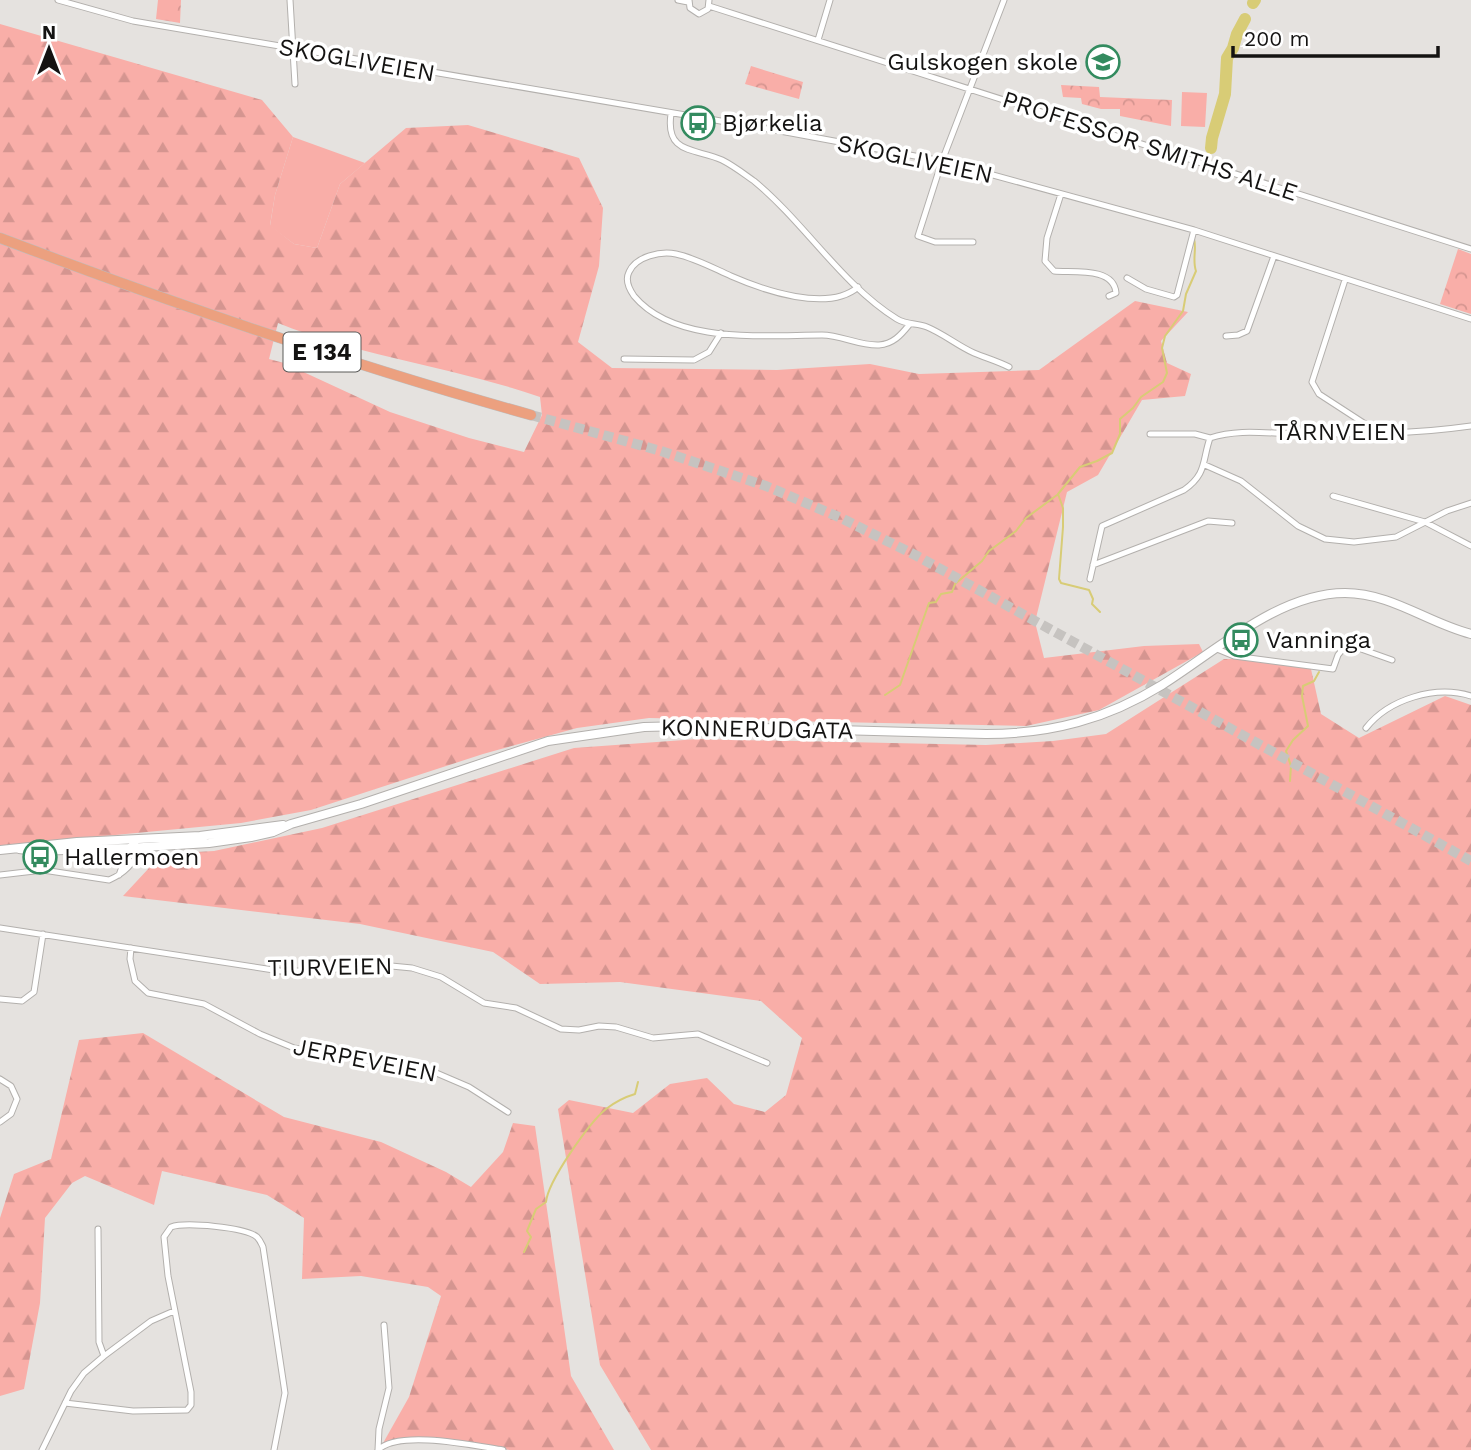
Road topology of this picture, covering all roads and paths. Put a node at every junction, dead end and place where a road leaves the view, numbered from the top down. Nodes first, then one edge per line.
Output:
1 (58, 0) edge
2 (290, 0) edge
3 (678, 0) edge
4 (830, 0) edge
5 (1004, 0) edge
6 (689, 1) edge
7 (709, 3) edge
8 (818, 40) junction
9 (293, 49) junction
10 (295, 84) dead end
11 (970, 89) junction
12 (671, 114) junction
13 (942, 162) junction
14 (1061, 194) junction
15 (1194, 230) junction
16 (0, 233) edge
17 (0, 238) edge
18 (973, 242) dead end
19 (1471, 249) edge
20 (1274, 256) junction
21 (1128, 278) dead end
22 (116, 279) junction
23 (1345, 280) junction
24 (858, 287) junction
25 (1110, 296) dead end
26 (1471, 319) edge
27 (909, 325) junction
28 (721, 334) junction
29 (1226, 336) dead end
30 (624, 359) dead end
31 (1009, 367) dead end
32 (531, 415) tunnel mouth
33 (1471, 426) edge
34 (1378, 432) junction
35 (1150, 434) dead end
36 (1210, 438) junction
37 (1205, 465) junction
38 (1333, 496) dead end
39 (1471, 503) edge
40 (1425, 522) junction
41 (1232, 523) dead end
42 (1471, 546) edge
43 (1093, 565) junction
44 (1090, 579) dead end
45 (1471, 634) edge
46 (1217, 649) junction
47 (1392, 660) dead end
48 (1471, 696) edge
49 (1366, 728) dead end
50 (136, 844) junction
51 (128, 848) junction
52 (19, 849) junction
53 (0, 850) edge
54 (0, 875) edge
55 (119, 875) junction
56 (0, 928) edge
57 (43, 934) junction
58 (131, 948) junction
59 (0, 999) edge
60 (767, 1063) dead end
61 (0, 1079) edge
62 (508, 1112) dead end
63 (0, 1122) edge
64 (98, 1229) dead end
65 (174, 1311) junction
66 (384, 1325) dead end
67 (104, 1356) junction
68 (65, 1403) junction
69 (42, 1450) edge
70 (274, 1450) edge
71 (378, 1450) edge
72 (503, 1450) edge

1 - 9 street, SKOGLIVEIEN
2 - 9 street
3 - 6 street
4 - 8 street
5 - 11 street
6 - 7 street, PROFESSOR SMITHS ALLE
7 - 8 street, PROFESSOR SMITHS ALLE
8 - 11 street, PROFESSOR SMITHS ALLE
9 - 10 street
9 - 12 street, SKOGLIVEIEN
11 - 13 street
11 - 19 street, PROFESSOR SMITHS ALLE
12 - 13 street, SKOGLIVEIEN
12 - 24 street
13 - 14 street, SKOGLIVEIEN
13 - 18 street
14 - 15 street, SKOGLIVEIEN
14 - 25 street
15 - 20 street, SKOGLIVEIEN
15 - 21 street
16 - 22 highway, E 134
17 - 22 highway, E 134
20 - 23 street, SKOGLIVEIEN
20 - 29 street
22 - 32 highway, E 134
23 - 26 street, SKOGLIVEIEN
23 - 34 street
24 - 27 street
24 - 28 street
27 - 28 street
27 - 31 street
28 - 30 street
33 - 34 street, TÅRNVEIEN
34 - 36 street, TÅRNVEIEN
35 - 36 street, TÅRNVEIEN
36 - 37 street
37 - 40 street
37 - 43 street
38 - 40 street
39 - 40 street
40 - 42 street
41 - 43 street
43 - 44 street
45 - 46 main road, KONNERUDGATA
46 - 47 street
46 - 50 main road, KONNERUDGATA
48 - 49 street
50 - 51 main road, KONNERUDGATA
50 - 52 main road, KONNERUDGATA
50 - 55 street
51 - 52 main road, KONNERUDGATA
51 - 55 street
52 - 53 main road, KONNERUDGATA
54 - 55 street
56 - 57 street, TIURVEIEN
57 - 58 street, TIURVEIEN
57 - 59 street
58 - 60 street, TIURVEIEN
58 - 62 street, JERPEVEIEN
61 - 63 street
64 - 67 street
65 - 67 street
65 - 68 street
65 - 70 street
66 - 71 street
67 - 68 street
68 - 69 street
71 - 72 street

